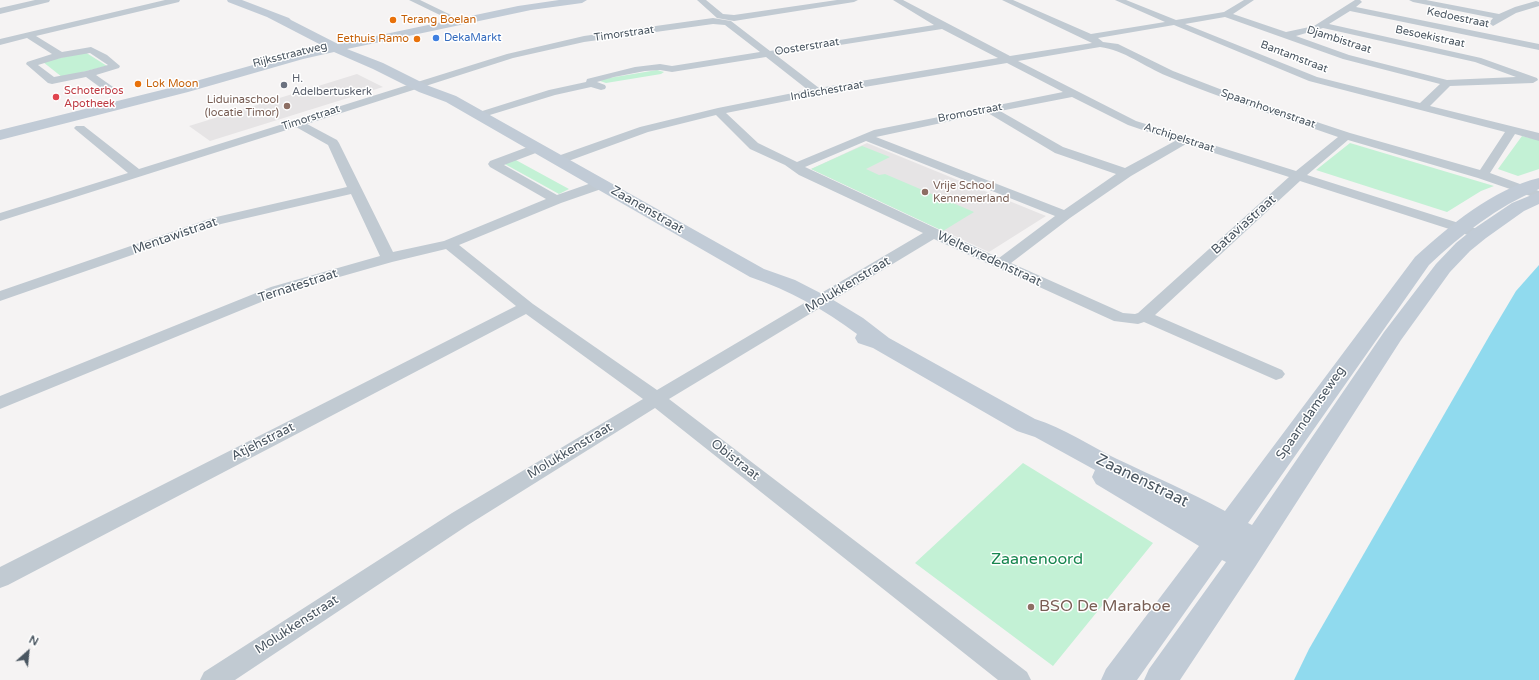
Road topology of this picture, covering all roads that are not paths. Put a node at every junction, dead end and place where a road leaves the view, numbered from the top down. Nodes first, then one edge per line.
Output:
1 (46, 0) edge
2 (176, 0) edge
3 (232, 0) edge
4 (413, 0) edge
5 (582, 0) edge
6 (700, 0) edge
7 (854, 0) edge
8 (897, 0) edge
9 (1006, 0) edge
10 (1119, 0) edge
11 (1250, 0) edge
12 (1361, 0) edge
13 (1413, 0) edge
14 (1521, 0) edge
15 (1537, 4) edge
16 (1349, 8) junction
17 (0, 11) edge
18 (1226, 14) junction
19 (447, 15) dead end
20 (1500, 17) junction
21 (725, 19) junction
22 (1174, 22) junction
23 (1492, 23) dead end
24 (1321, 25) junction
25 (943, 26) junction
26 (1287, 35) junction
27 (29, 36) junction
28 (1090, 37) junction
29 (0, 42) edge
30 (1100, 44) junction
31 (340, 45) junction
32 (1539, 47) edge
33 (769, 53) junction
34 (60, 55) junction
35 (1010, 60) junction
36 (672, 69) junction
37 (88, 74) junction
38 (653, 78) dead end
39 (1536, 79) edge
40 (421, 83) junction
41 (1446, 83) junction
42 (591, 84) junction
43 (617, 84) dead end
44 (112, 91) dead end
45 (817, 92) junction
46 (1074, 93) junction
47 (1423, 106) junction
48 (989, 109) junction
49 (718, 111) junction
50 (480, 115) junction
51 (297, 123) junction
52 (80, 128) dead end
53 (1512, 130) junction
54 (0, 135) edge
55 (1346, 136) junction
56 (866, 137) junction
57 (1539, 137) edge
58 (1185, 140) junction
59 (537, 148) junction
60 (559, 160) junction
61 (797, 166) junction
62 (136, 173) junction
63 (1126, 173) junction
64 (1483, 175) junction
65 (1298, 176) junction
66 (602, 184) junction
67 (354, 189) junction
68 (1535, 191) edge
69 (556, 200) junction
70 (1065, 215) junction
71 (0, 217) edge
72 (1469, 231) junction
73 (934, 233) junction
74 (449, 244) junction
75 (388, 258) junction
76 (1000, 264) junction
77 (0, 296) edge
78 (814, 305) junction
79 (527, 307) junction
80 (1144, 316) junction
81 (1276, 374) dead end
82 (656, 399) junction
83 (0, 404) edge
84 (1224, 535) junction
85 (1251, 550) junction
86 (0, 578) edge
87 (213, 680) edge
88 (1018, 680) edge
89 (1118, 680) edge
90 (1161, 680) edge

1 - 17 street
2 - 27 street
3 - 31 main road, Zaanenstraat
4 - 19 street
5 - 31 main road, Rijksstraatweg
6 - 21 street
7 - 21 street, Timorstraat
8 - 25 street, Archipelstraat
9 - 28 street, Spaarnhovenstraat
10 - 22 street, Bantamstraat
11 - 18 street
12 - 16 street
13 - 20 street
14 - 15 street
15 - 20 street
16 - 24 street
16 - 32 street, Kedoestraat
18 - 22 street
18 - 26 street, Djambistraat
20 - 23 street
21 - 33 street
21 - 40 street, Timorstraat
22 - 28 street
22 - 47 street, Bantamstraat
24 - 26 street
24 - 39 street, Besoekistraat
25 - 33 street, Oosterstraat
25 - 35 street, Archipelstraat
26 - 41 street, Djambistraat
27 - 29 street
27 - 34 street
28 - 30 street, Spaarnhovenstraat
30 - 35 street, Indischestraat
30 - 55 street, Spaarnhovenstraat
31 - 40 main road, Zaanenstraat
31 - 54 main road, Rijksstraatweg
33 - 36 street, Oosterstraat
33 - 45 street
34 - 37 street
34 - 37 street
35 - 45 street, Indischestraat
35 - 46 street, Archipelstraat
36 - 38 street, Oosterstraat
36 - 42 street, Oosterstraat
37 - 44 street
39 - 41 street, Djambistraat
40 - 50 main road, Zaanenstraat
40 - 51 street, Timorstraat
41 - 47 street
42 - 43 street, Oosterstraat
42 - 50 street, Oosterstraat
45 - 49 street, Indischestraat
46 - 48 street, Bromostraat
46 - 58 street, Archipelstraat
47 - 53 street, Bantamstraat
48 - 56 street, Bromostraat
48 - 63 street
49 - 60 street, Indischestraat
49 - 61 street, Weltevredenstraat
50 - 59 main road, Zaanenstraat
51 - 62 street, Timorstraat
51 - 67 street
52 - 62 street
53 - 57 street
53 - 64 street
55 - 64 street, Spaarnhovenstraat
55 - 65 street, Bataviastraat
56 - 61 street, Bromostraat
56 - 70 street
58 - 63 street
58 - 65 street, Archipelstraat
59 - 60 main road, Zaanenstraat
59 - 69 street
60 - 66 main road, Zaanenstraat
61 - 73 street, Weltevredenstraat
62 - 71 street, Timorstraat
63 - 70 street
64 - 68 street, Spaarnhovenstraat
65 - 72 street, Archipelstraat
65 - 80 street, Bataviastraat
66 - 69 street, Ternatestraat
66 - 78 main road, Zaanenstraat
67 - 75 street
67 - 77 street, Mentawistraat
68 - 72 main road, Spaarndamseweg
69 - 74 street, Ternatestraat
70 - 76 street
72 - 84 main road, Spaarndamseweg
72 - 85 main road, Spaarndamseweg
73 - 76 street, Weltevredenstraat
73 - 78 street, Molukkenstraat
74 - 75 street, Ternatestraat
74 - 79 street, Obistraat
75 - 83 street, Ternatestraat
76 - 80 street, Weltevredenstraat
78 - 82 street, Molukkenstraat
78 - 84 main road, Zaanenstraat
79 - 82 street, Obistraat
79 - 86 street, Atjehstraat
80 - 81 street
82 - 87 street, Molukkenstraat
82 - 88 street, Obistraat
84 - 85 main road, Zaanenstraat
84 - 89 main road, Spaarndamseweg
85 - 90 main road, Spaarndamseweg

